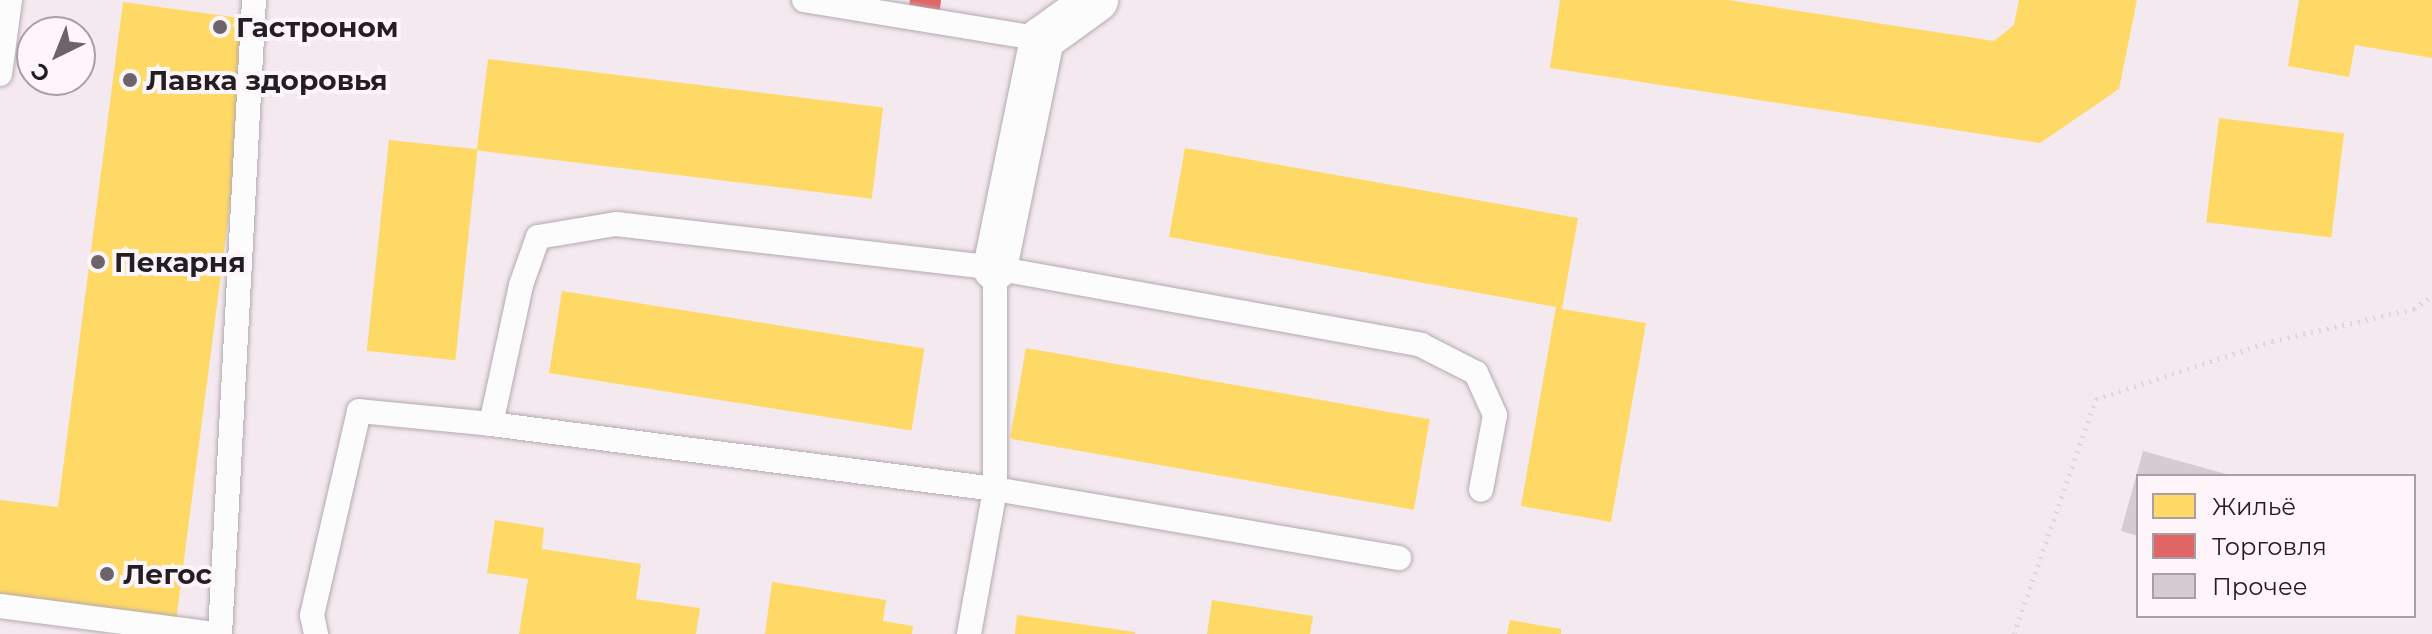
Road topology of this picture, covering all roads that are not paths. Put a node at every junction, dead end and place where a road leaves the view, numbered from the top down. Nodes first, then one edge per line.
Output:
1 (10, 0) edge
2 (254, 0) edge
3 (804, 0) edge
4 (1096, 0) edge
5 (1042, 39) junction
6 (0, 74) edge
7 (995, 268) junction
8 (491, 424) junction
9 (995, 489) junction
10 (1481, 490) dead end
11 (1399, 558) dead end
12 (0, 606) edge
13 (218, 634) edge
14 (316, 634) edge
15 (969, 634) edge

1 - 6 lane
2 - 13 lane
3 - 5 lane
4 - 5 street
5 - 7 street
7 - 8 lane
7 - 9 lane
7 - 10 lane
8 - 9 lane
8 - 14 lane
9 - 11 lane
9 - 15 lane
12 - 13 lane

